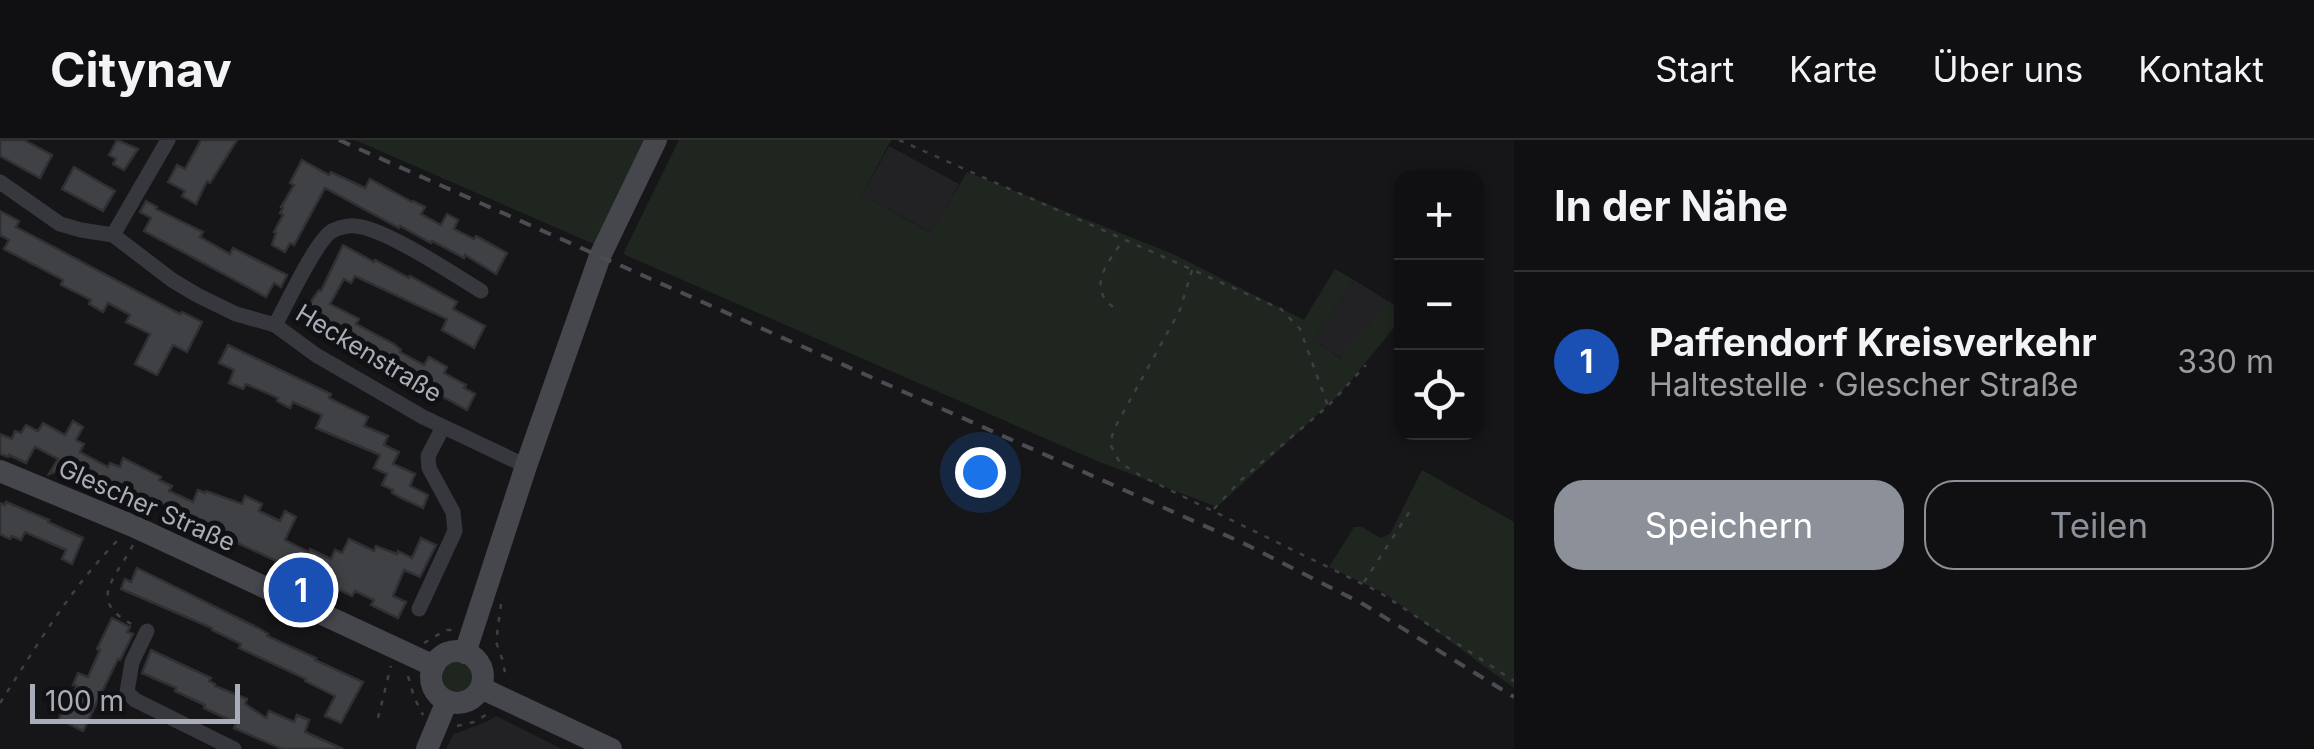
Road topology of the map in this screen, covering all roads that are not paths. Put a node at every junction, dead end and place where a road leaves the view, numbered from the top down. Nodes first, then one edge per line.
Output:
1 (168, 140) edge
2 (656, 140) edge
3 (0, 182) edge
4 (113, 236) junction
5 (480, 291) dead end
6 (275, 325) junction
7 (443, 427) junction
8 (526, 466) junction
9 (0, 471) edge
10 (419, 608) dead end
11 (147, 631) road end
12 (466, 653) junction
13 (434, 666) junction
14 (491, 693) junction
15 (447, 701) junction
16 (234, 749) edge
17 (427, 749) edge
18 (611, 749) edge

1 - 4 street
2 - 8 main road
3 - 4 street, Heckenstraße
4 - 6 street, Heckenstraße
5 - 6 street
6 - 7 street, Heckenstraße
7 - 8 street, Heckenstraße
7 - 10 street, Heckenstraße
8 - 12 main road
9 - 13 main road, Glescher Straße
11 - 16 street
12 - 13 main road
12 - 14 main road
13 - 15 main road
14 - 15 main road
14 - 18 main road
15 - 17 main road

